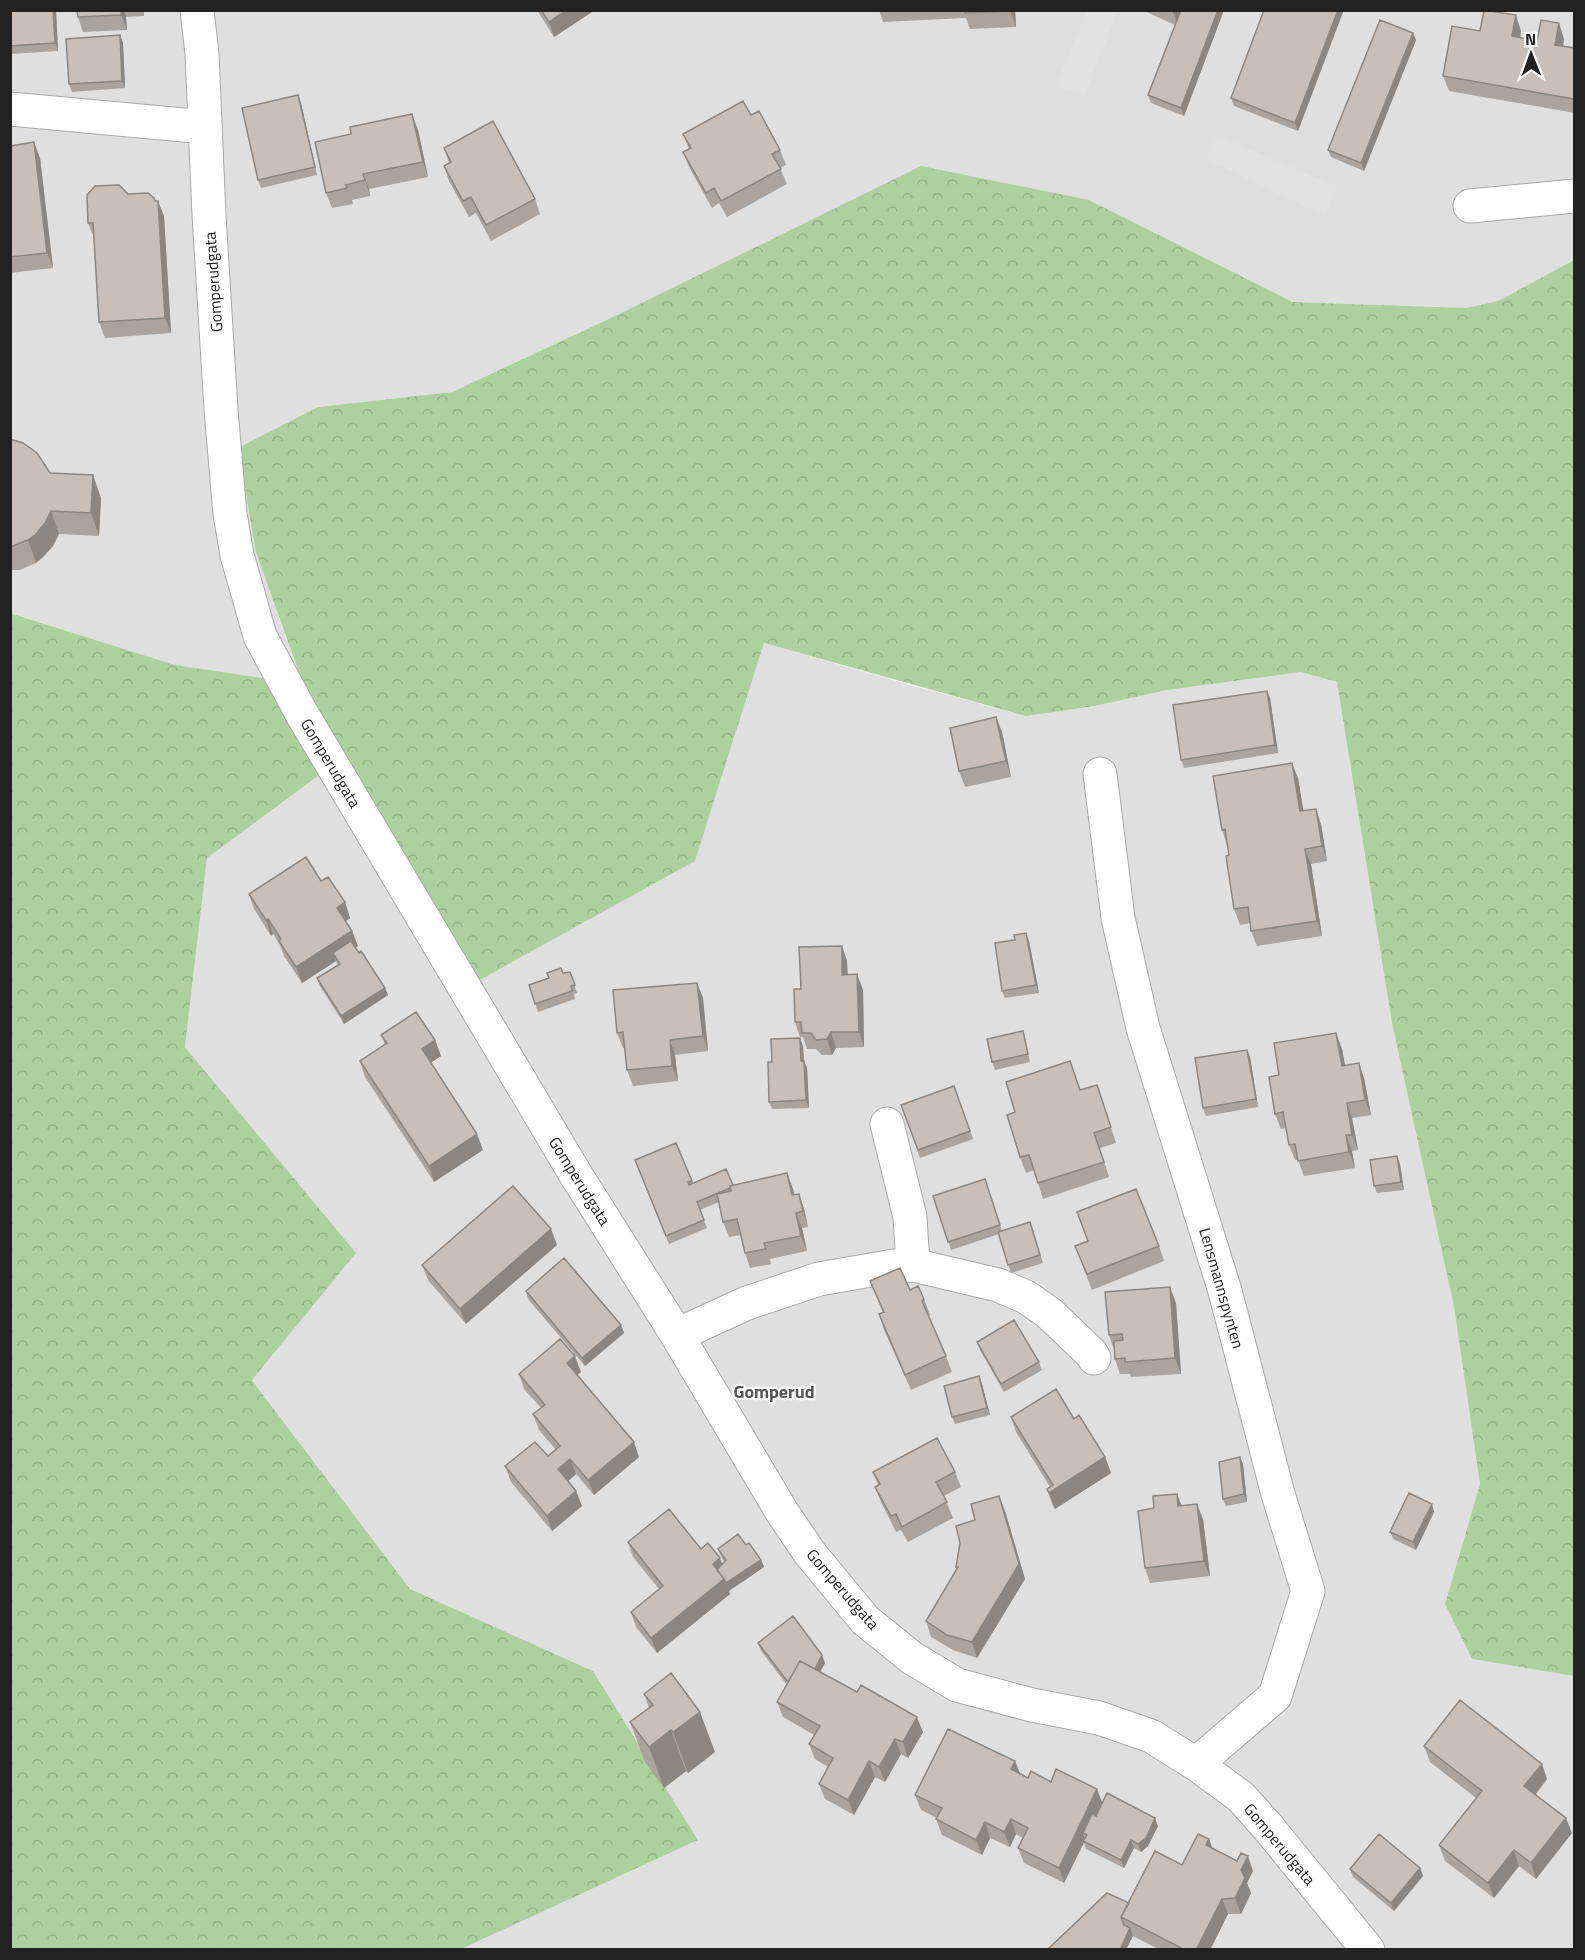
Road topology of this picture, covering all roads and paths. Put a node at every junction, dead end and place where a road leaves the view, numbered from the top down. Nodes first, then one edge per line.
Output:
1 (197, 10) edge
2 (10, 109) edge
3 (205, 127) junction
4 (1575, 196) edge
5 (1470, 206) dead end
6 (1100, 774) dead end
7 (887, 1124) dead end
8 (913, 1265) junction
9 (677, 1335) junction
10 (1094, 1358) dead end
11 (1196, 1764) junction
12 (1368, 1950) edge

1 - 3 street, Gomperudgata
2 - 3 street
3 - 9 street, Gomperudgata
4 - 5 street
6 - 11 street, Lensmannspynten
7 - 8 street
8 - 9 street
8 - 10 street
9 - 11 street, Gomperudgata
11 - 12 street, Gomperudgata

